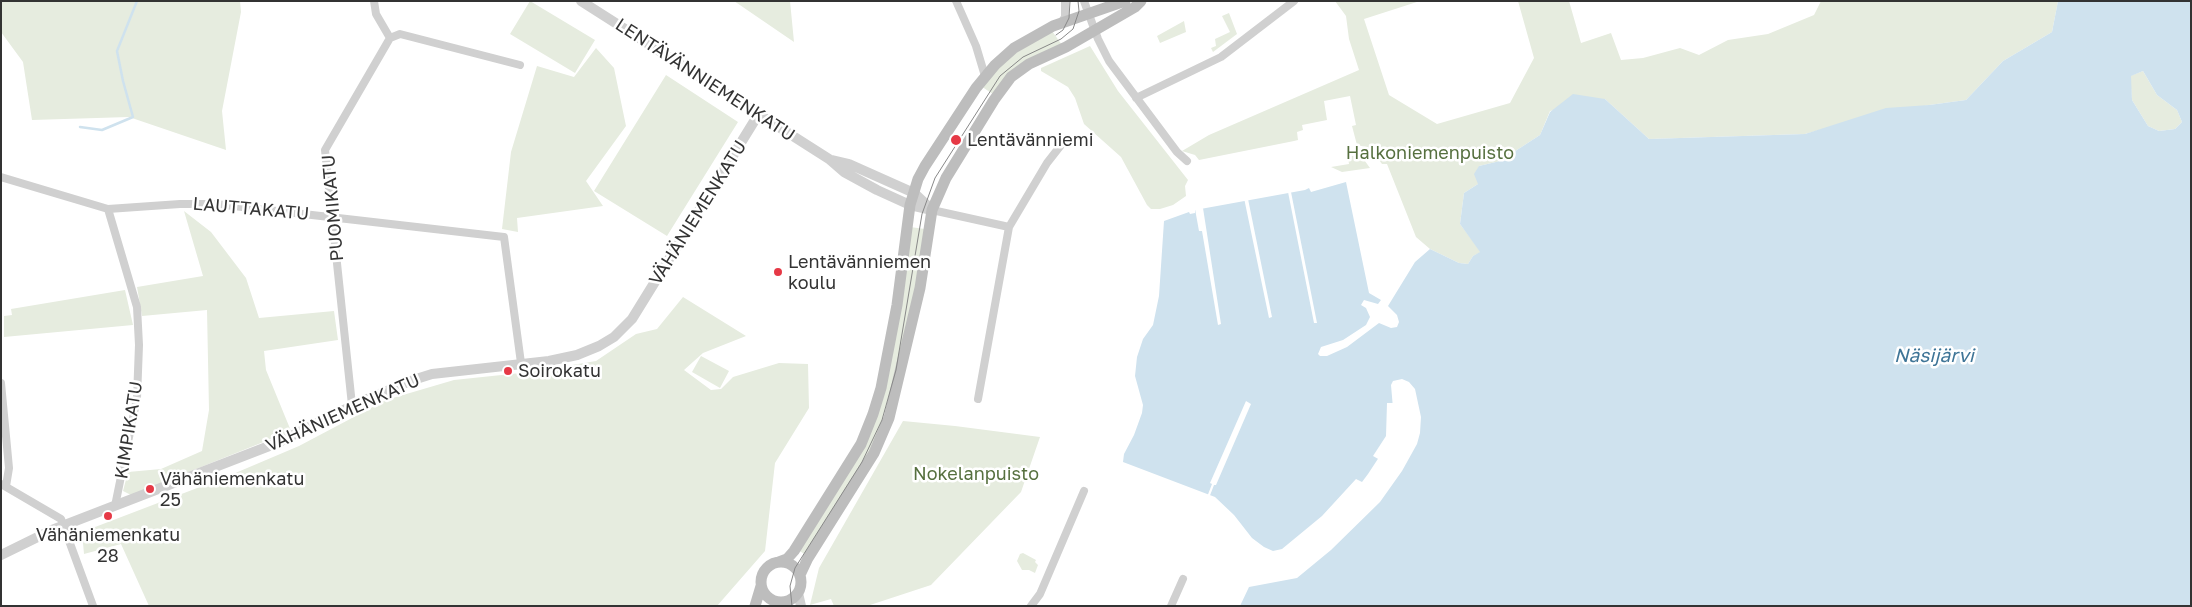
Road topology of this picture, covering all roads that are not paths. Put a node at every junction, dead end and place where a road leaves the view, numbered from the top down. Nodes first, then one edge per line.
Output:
1 (374, 1) edge
2 (581, 1) edge
3 (956, 1) edge
4 (1065, 1) edge
5 (1084, 1) edge
6 (1125, 1) edge
7 (1141, 1) edge
8 (1294, 1) edge
9 (1088, 14) junction
10 (1061, 23) junction
11 (1095, 31) junction
12 (390, 38) junction
13 (520, 65) dead end
14 (985, 76) junction
15 (1136, 98) junction
16 (758, 115) junction
17 (1065, 140) dead end
18 (829, 159) junction
19 (1187, 161) dead end
20 (1, 177) edge
21 (914, 193) junction
22 (910, 205) junction
23 (108, 209) junction
24 (932, 210) junction
25 (332, 216) junction
26 (1009, 227) junction
27 (521, 363) junction
28 (1, 382) edge
29 (978, 399) dead end
30 (352, 405) junction
31 (4, 485) edge
32 (1084, 492) dead end
33 (116, 506) junction
34 (65, 525) junction
35 (1, 555) edge
36 (779, 562) junction
37 (800, 575) junction
38 (1183, 579) dead end
39 (761, 586) junction
40 (798, 593) junction
41 (777, 604) edge
42 (93, 606) edge
43 (755, 606) edge
44 (801, 606) edge
45 (1031, 606) edge
46 (1171, 606) edge

1 - 12 street
2 - 16 street, LENTÄVÄNNIEMENKATU
3 - 14 street
4 - 10 street
5 - 9 street
6 - 9 main road
7 - 11 main road
8 - 15 street
9 - 10 main road
9 - 11 street
10 - 14 main road
11 - 15 street
11 - 24 main road
12 - 13 street
12 - 25 street, PUOMIKATU
14 - 21 main road
15 - 19 street
16 - 18 street, LENTÄVÄNNIEMENKATU
16 - 27 street, VÄHÄNIEMENKATU
17 - 26 street
18 - 21 street, LENTÄVÄNNIEMENKATU
18 - 22 street, LENTÄVÄNNIEMENKATU
20 - 23 street, LAUTTAKATU
21 - 22 main road
21 - 24 street, LENTÄVÄNNIEMENKATU
22 - 24 street, LENTÄVÄNNIEMENKATU
22 - 36 main road
23 - 25 street, LAUTTAKATU
23 - 33 street, KIMPIKATU
24 - 26 street
24 - 37 main road
25 - 27 street, LAUTTAKATU
25 - 30 street, PUOMIKATU
26 - 29 street
27 - 30 street, VÄHÄNIEMENKATU
28 - 31 street
30 - 33 street, VÄHÄNIEMENKATU
31 - 34 street
32 - 45 street
33 - 34 street, VÄHÄNIEMENKATU
34 - 35 street, VÄHÄNIEMENKATU
34 - 42 street
36 - 37 main road
36 - 39 main road
37 - 40 main road
38 - 46 street
39 - 41 main road
39 - 43 main road
40 - 41 main road
40 - 44 street

